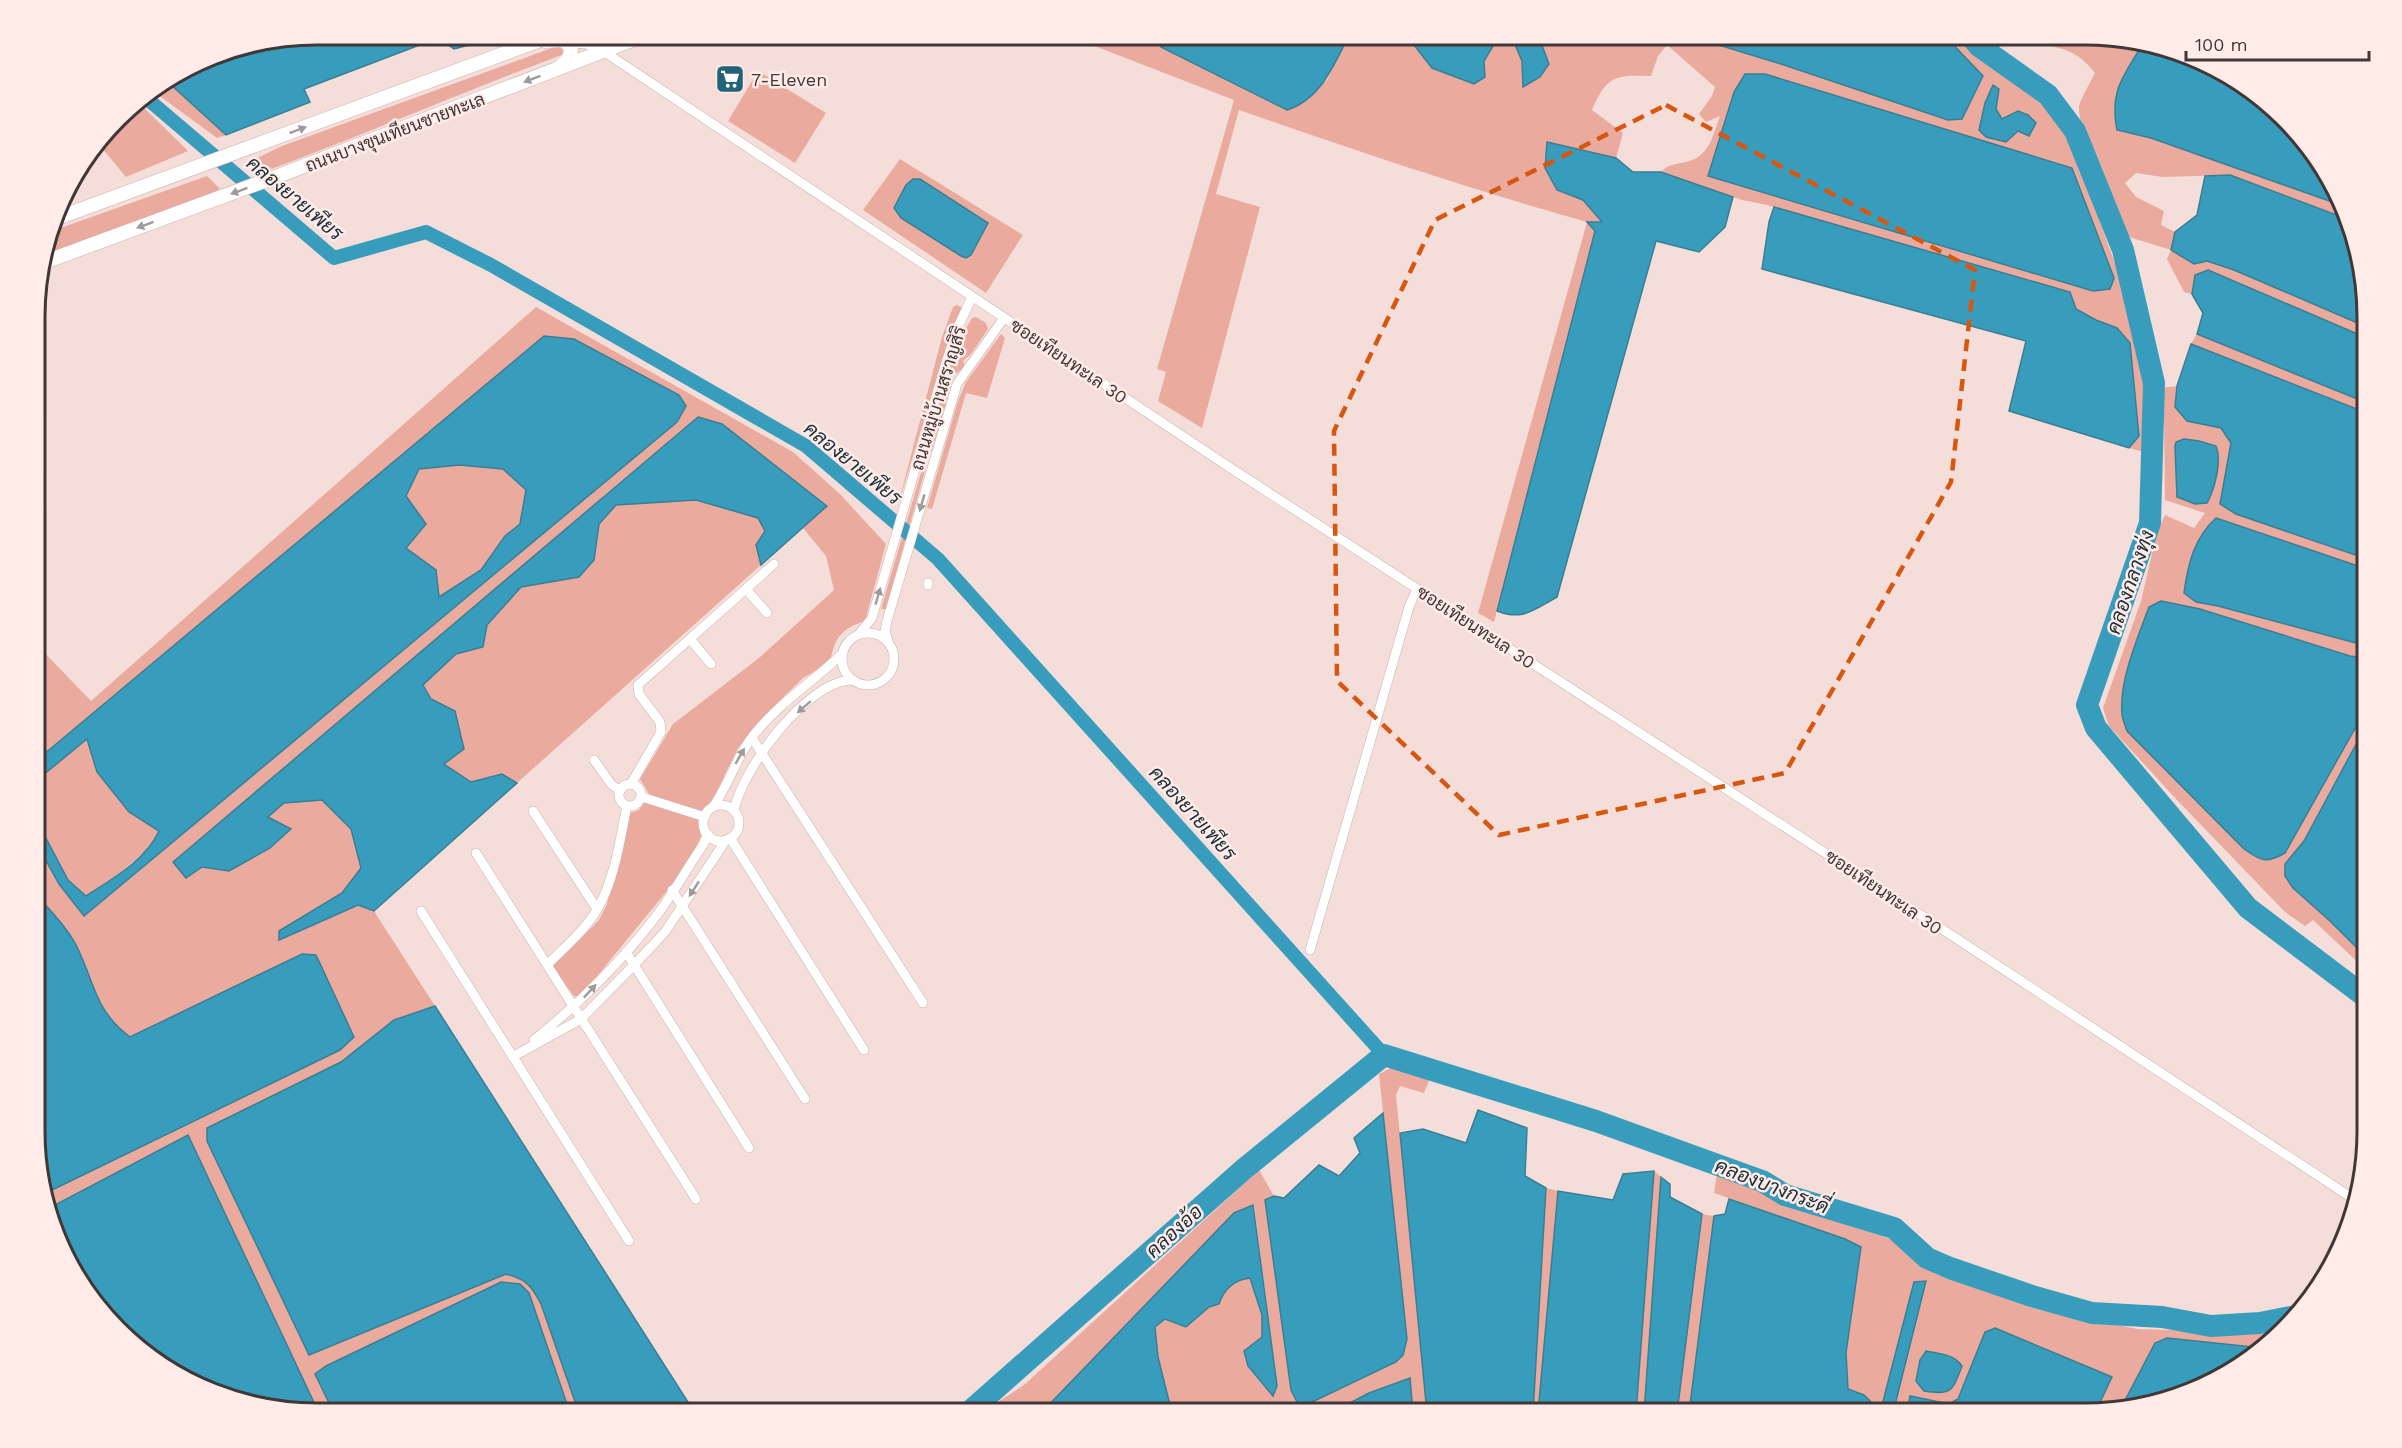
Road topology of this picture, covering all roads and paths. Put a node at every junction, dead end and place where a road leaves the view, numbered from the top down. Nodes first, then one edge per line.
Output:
1 (526, 45) edge
2 (569, 45) edge
3 (596, 45) edge
4 (618, 45) edge
5 (603, 51) junction
6 (558, 69) junction
7 (65, 215) edge
8 (51, 260) edge
9 (972, 297) junction
10 (1004, 318) junction
11 (944, 371) junction
12 (963, 375) junction
13 (918, 457) junction
14 (934, 462) junction
15 (774, 564) dead end
16 (746, 589) junction
17 (1417, 589) junction
18 (767, 613) dead end
19 (859, 634) junction
20 (690, 639) junction
21 (888, 641) junction
22 (843, 653) junction
23 (711, 664) dead end
24 (853, 681) junction
25 (752, 738) junction
26 (762, 751) junction
27 (594, 760) dead end
28 (632, 784) junction
29 (620, 791) junction
30 (642, 797) junction
31 (627, 806) junction
32 (713, 807) junction
33 (533, 811) dead end
34 (734, 811) junction
35 (705, 818) junction
36 (708, 834) junction
37 (728, 839) junction
38 (476, 853) dead end
39 (672, 890) junction
40 (682, 906) junction
41 (597, 909) junction
42 (421, 911) dead end
43 (1310, 950) dead end
44 (626, 952) junction
45 (548, 964) junction
46 (634, 965) junction
47 (923, 1004) dead end
48 (574, 1008) junction
49 (581, 1019) junction
50 (864, 1050) dead end
51 (514, 1056) junction
52 (805, 1099) dead end
53 (749, 1148) dead end
54 (2349, 1196) edge
55 (696, 1199) dead end
56 (629, 1240) dead end

7 -> 1 main road, ถนนบางขุนเทียนชายทะเล
2 - 6 main road
3 - 5 main road
4 - 5 main road, ถนนบางขุนเทียนชายทะเล
5 - 6 main road, ถนนบางขุนเทียนชายทะเล
5 - 9 street, ซอยเทียนทะเล 30
6 -> 8 main road, ถนนบางขุนเทียนชายทะเล
9 - 10 street, ซอยเทียนทะเล 30
9 - 11 street, ถนนหมู่บ้านสราญสิริ
10 - 12 street, ถนนหมู่บ้านสราญสิริ
10 - 17 street, ซอยเทียนทะเล 30
11 - 12 street
11 - 13 street, ถนนหมู่บ้านสราญสิริ
12 - 14 street, ถนนหมู่บ้านสราญสิริ
13 - 14 street
19 -> 13 street, ถนนหมู่บ้านสราญสิริ
14 -> 21 street, ถนนหมู่บ้านสราญสิริ
15 - 16 street
16 - 18 street
16 - 20 street
17 - 43 street
17 - 54 street, ซอยเทียนทะเล 30
19 - 21 street
19 - 22 street
20 - 23 street
20 - 28 street
21 - 24 street
22 - 24 street
22 - 25 street
24 -> 26 street
25 - 26 street
32 -> 25 street
26 - 34 street
26 - 47 street
27 - 29 street
28 - 29 street
28 - 30 street
29 - 31 street
30 - 31 street
30 - 35 street
31 - 41 street
32 - 34 street
32 - 35 street
33 - 41 street
34 - 37 street
35 - 36 street
36 - 37 street
36 - 39 street
37 -> 40 street
37 - 50 street
38 - 45 street
39 - 40 street
39 - 44 street
40 - 46 street
40 - 52 street
41 - 45 street
42 - 51 street
44 - 46 street
48 -> 44 street
45 - 48 street
46 - 49 street
46 - 53 street
48 - 49 street
48 - 51 street
49 - 51 street
49 - 55 street
51 - 56 street

